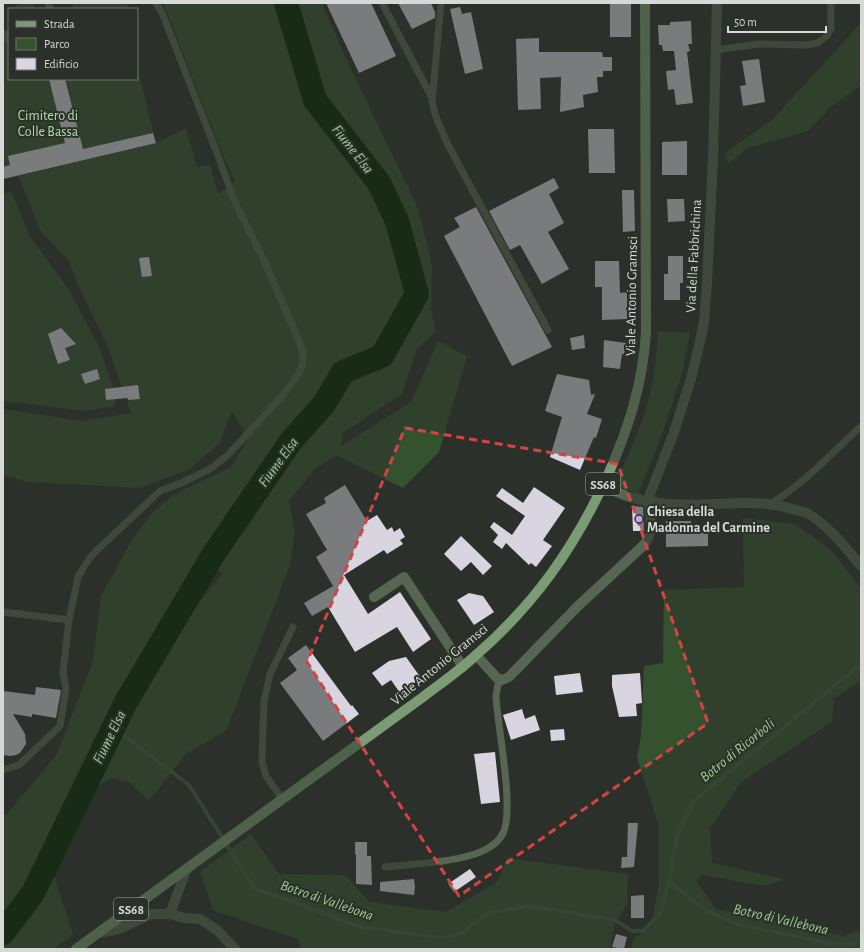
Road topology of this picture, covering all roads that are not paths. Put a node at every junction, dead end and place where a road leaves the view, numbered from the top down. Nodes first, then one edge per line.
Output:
1 (156, 3) edge
2 (382, 3) edge
3 (441, 3) edge
4 (645, 3) edge
5 (718, 3) edge
6 (831, 3) edge
7 (716, 50) junction
8 (432, 98) junction
9 (548, 330) dead end
10 (861, 426) edge
11 (603, 485) junction
12 (649, 503) junction
13 (770, 504) junction
14 (861, 566) edge
15 (374, 597) dead end
16 (3, 612) edge
17 (69, 620) junction
18 (293, 627) dead end
19 (476, 655) junction
20 (463, 667) junction
21 (502, 680) junction
22 (3, 770) edge
23 (282, 799) junction
24 (385, 867) dead end
25 (187, 868) junction
26 (170, 914) junction
27 (99, 932) junction
28 (76, 949) edge
29 (235, 949) edge

1 - 17 lane
2 - 8 lane
3 - 8 lane
4 - 11 main road, Viale Antonio Gramsci / SS68
5 - 7 street, Via della Fabbrichina
6 - 7 lane
7 - 12 street, Via della Fabbrichina
8 - 9 lane
10 - 13 lane
11 - 12 street
11 - 19 main road, Viale Antonio Gramsci / SS68
12 - 13 street
12 - 21 street, Via della Fabbrichina
13 - 14 street
15 - 20 street
16 - 17 lane
17 - 22 lane
18 - 23 lane
19 - 20 main road, Viale Antonio Gramsci / SS68
19 - 21 street
20 - 23 main road, Viale Antonio Gramsci / SS68
21 - 24 lane
23 - 25 main road, Viale Antonio Gramsci / SS68
25 - 26 street
25 - 27 main road, SS68
26 - 27 street
26 - 29 street
27 - 28 main road, SS68

